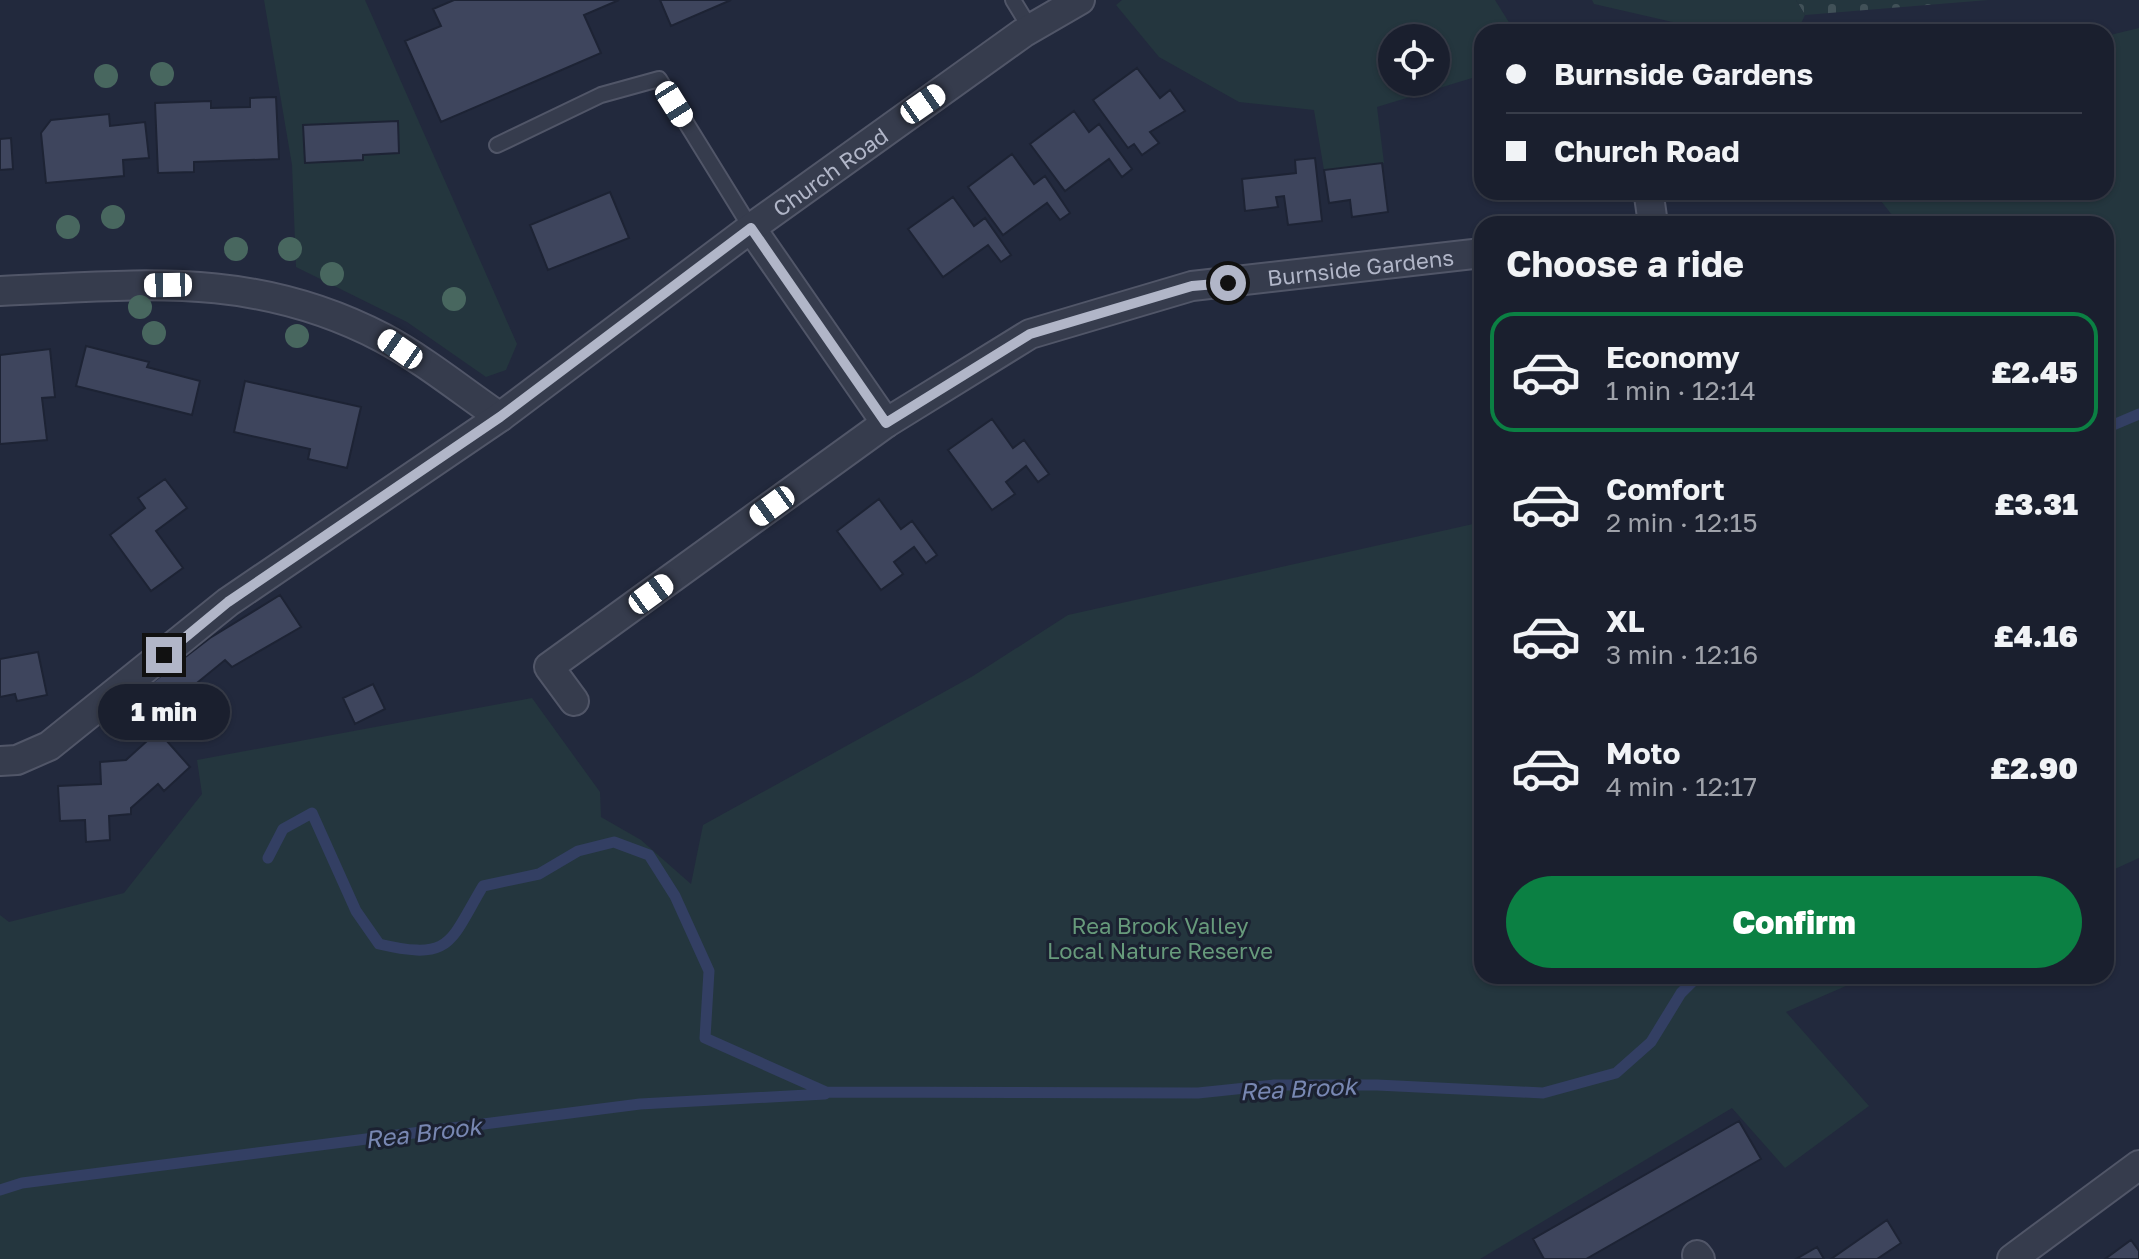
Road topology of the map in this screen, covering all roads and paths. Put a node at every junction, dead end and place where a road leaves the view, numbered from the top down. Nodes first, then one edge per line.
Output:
1 (1013, 0) edge
2 (1080, 0) edge
3 (1030, 28) junction
4 (497, 145) dead end
5 (751, 228) junction
6 (1474, 254) edge
7 (0, 291) edge
8 (500, 417) junction
9 (886, 423) junction
10 (574, 701) dead end
11 (0, 761) edge
12 (2139, 1165) edge
13 (2012, 1259) edge

1 - 3 lane
2 - 3 street, Church Road
3 - 5 street, Church Road
4 - 5 lane
5 - 8 street, Church Road
5 - 9 street
6 - 9 street, Burnside Gardens
7 - 8 street
8 - 11 street, Church Road
9 - 10 street, Burnside Gardens
12 - 13 street

